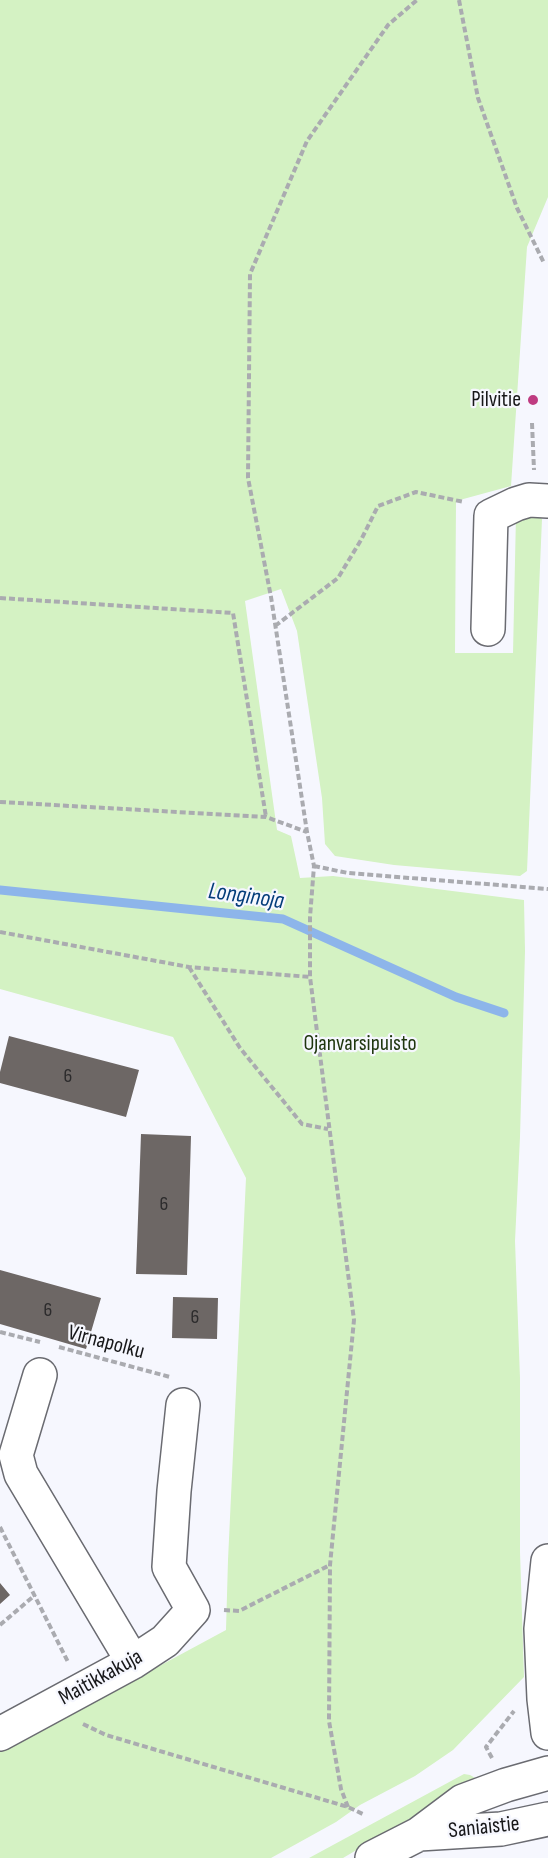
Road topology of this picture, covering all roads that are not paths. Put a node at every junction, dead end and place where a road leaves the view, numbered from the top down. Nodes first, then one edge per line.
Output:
1 (539, 500) edge
2 (488, 629) dead end
3 (40, 1375) dead end
4 (183, 1405) road end
5 (548, 1561) edge
6 (133, 1662) junction
7 (548, 1733) edge
8 (0, 1734) edge
9 (548, 1773) edge
10 (548, 1819) edge
11 (419, 1834) junction
12 (372, 1858) edge

1 - 2 street
3 - 6 street
4 - 6 street, Maitikkakuja
5 - 7 street
6 - 8 street, Maitikkakuja
9 - 11 street, Saniaistie
10 - 11 street, Saniaistie
11 - 12 street, Saniaistie

